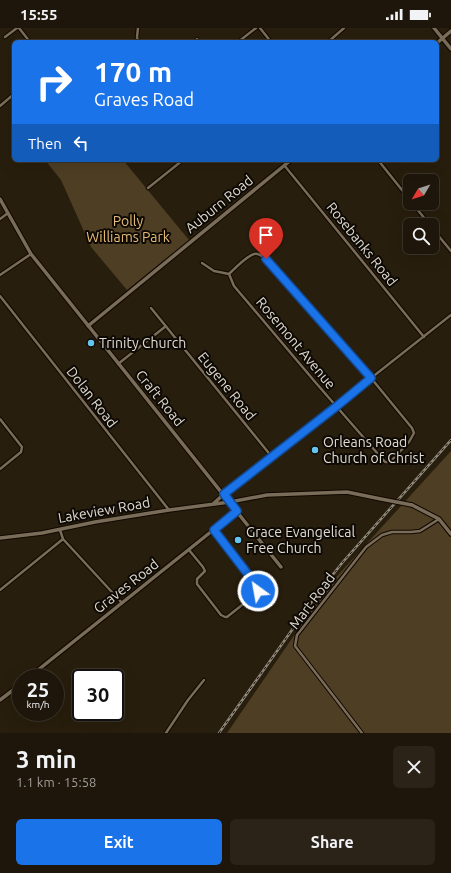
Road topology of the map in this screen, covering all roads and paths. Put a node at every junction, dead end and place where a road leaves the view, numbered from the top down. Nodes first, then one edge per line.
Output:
1 (18, 28) edge
2 (138, 28) edge
3 (256, 28) edge
4 (260, 28) edge
5 (344, 28) edge
6 (434, 28) edge
7 (451, 31) edge
8 (5, 37) dead end
9 (442, 38) junction
10 (28, 40) edge
11 (138, 40) edge
12 (241, 40) edge
13 (269, 40) edge
14 (330, 40) edge
15 (439, 41) edge
16 (451, 49) edge
17 (12, 96) edge
18 (0, 106) edge
19 (180, 162) edge
20 (288, 162) edge
21 (380, 162) edge
22 (284, 165) junction
23 (148, 188) dead end
24 (403, 191) edge
25 (0, 198) edge
26 (418, 210) edge
27 (8, 213) junction
28 (424, 218) edge
29 (0, 219) edge
30 (439, 236) edge
31 (451, 251) edge
32 (31, 254) junction
33 (202, 263) dead end
34 (229, 274) junction
35 (0, 275) edge
36 (0, 296) edge
37 (152, 308) dead end
38 (451, 315) edge
39 (88, 326) junction
40 (166, 326) junction
41 (424, 336) junction
42 (118, 364) junction
43 (371, 378) junction
44 (337, 406) junction
45 (0, 419) edge
46 (272, 458) junction
47 (0, 469) edge
48 (224, 494) junction
49 (230, 502) junction
50 (212, 504) junction
51 (169, 510) junction
52 (237, 511) junction
53 (439, 520) junction
54 (60, 529) junction
55 (214, 530) junction
56 (451, 534) edge
57 (0, 538) edge
58 (63, 539) junction
59 (189, 550) junction
60 (282, 567) dead end
61 (0, 590) edge
62 (123, 603) junction
63 (39, 669) edge
64 (204, 680) dead end
65 (12, 691) edge
66 (0, 700) edge
67 (166, 733) edge
68 (362, 733) edge

1 - 8 street
1 - 10 street
2 - 11 street
3 - 12 street
4 - 13 street
5 - 14 street
6 - 9 street
7 - 9 street
9 - 15 street
9 - 16 street
17 - 18 street
19 - 23 street
20 - 22 street, Auburn Road
21 - 24 street
22 - 39 street, Auburn Road
22 - 41 street, Rosebanks Road
25 - 27 street, Craft Road
26 - 28 street
27 - 29 street
27 - 32 street, Craft Road
30 - 31 street
32 - 35 street
32 - 39 street, Craft Road
33 - 34 street
34 - 43 street
34 - 44 street, Rosemont Avenue
36 - 51 street, Dolan Road
37 - 40 street, Eugene Road
38 - 41 street
39 - 42 street, Craft Road
40 - 42 street
40 - 46 street, Eugene Road
41 - 43 street
42 - 48 street, Craft Road
43 - 44 street
43 - 44 street, Rosemont Avenue
44 - 46 street
45 - 47 street
46 - 48 street
48 - 49 street, Craft Road
48 - 50 street
49 - 50 street, Lakeview Road
49 - 52 street, Craft Road
49 - 53 street, Lakeview Road, bridge
50 - 51 street, Lakeview Road
51 - 54 street, Lakeview Road
52 - 55 street, Graves Road
52 - 60 street, Craft Road
53 - 56 street
53 - 68 street, Mart Road
54 - 57 street, Lakeview Road
54 - 58 street
55 - 59 street, Graves Road
55 - 59 street
58 - 61 street
58 - 62 street
59 - 62 street, Graves Road
62 - 63 street, Graves Road
64 - 67 street
65 - 66 street

